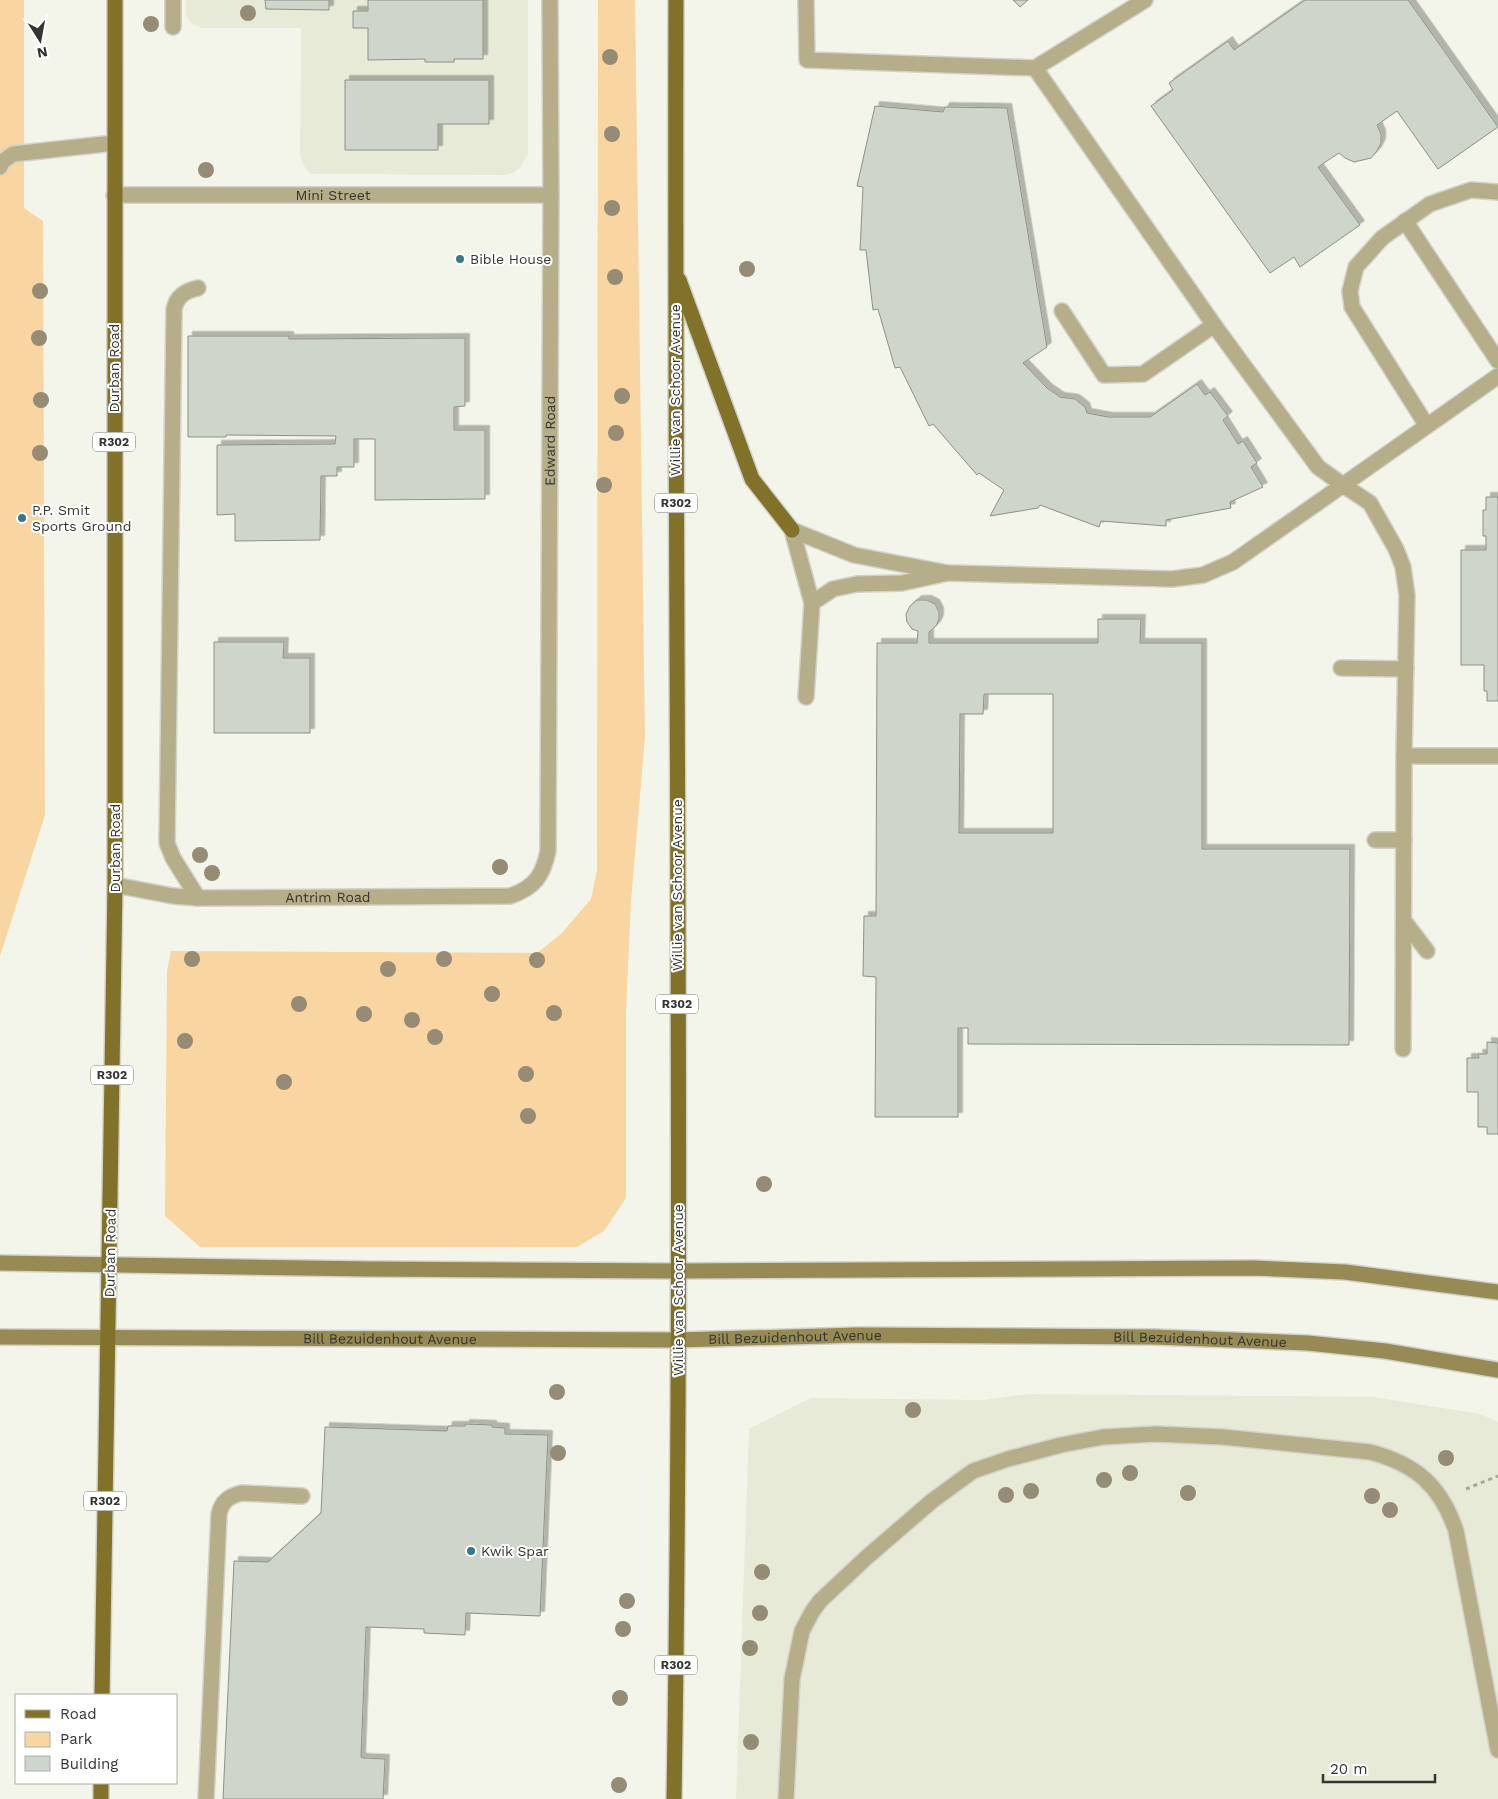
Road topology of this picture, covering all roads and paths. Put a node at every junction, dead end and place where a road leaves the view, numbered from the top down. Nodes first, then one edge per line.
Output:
1 (115, 0) edge
2 (173, 0) edge
3 (550, 0) edge
4 (676, 0) edge
5 (806, 0) edge
6 (1145, 0) edge
7 (173, 27) dead end
8 (1034, 68) junction
9 (114, 143) junction
10 (0, 168) edge
11 (1498, 192) edge
12 (114, 195) junction
13 (551, 196) junction
14 (1405, 221) junction
15 (675, 269) junction
16 (198, 288) dead end
17 (1062, 311) dead end
18 (1214, 326) junction
19 (1498, 361) edge
20 (1498, 376) edge
21 (1427, 426) junction
22 (1343, 484) junction
23 (792, 530) junction
24 (948, 573) junction
25 (812, 603) junction
26 (1341, 668) dead end
27 (1406, 668) junction
28 (806, 696) dead end
29 (1404, 756) junction
30 (1498, 756) edge
31 (1375, 840) dead end
32 (1404, 840) junction
33 (536, 880) joint
34 (115, 885) junction
35 (198, 898) junction
36 (1404, 921) junction
37 (1427, 951) dead end
38 (1403, 1050) dead end
39 (0, 1263) edge
40 (110, 1265) junction
41 (679, 1271) junction
42 (1498, 1292) edge
43 (0, 1337) edge
44 (108, 1338) junction
45 (678, 1340) junction
46 (1498, 1370) edge
47 (1498, 1476) edge
48 (1464, 1490) dead end
49 (302, 1496) dead end
50 (102, 1694) edge
51 (1498, 1750) edge
52 (101, 1784) edge
53 (101, 1799) edge
54 (206, 1799) edge
55 (674, 1799) edge
56 (786, 1799) edge

1 - 9 main road, Durban Road / R302
2 - 7 street
3 - 13 street, Edward Road
4 - 15 main road, Willie van Schoor Avenue / R302
5 - 8 street
6 - 8 street
8 - 18 street
9 - 10 street
9 - 12 main road, Durban Road / R302
11 - 14 street
12 - 13 street, Mini Street
12 - 34 main road, Durban Road / R302
13 - 33 street, Edward Road
14 - 19 street
14 - 21 street
15 - 23 main road
15 - 41 main road, Willie van Schoor Avenue / R302
16 - 35 street
17 - 18 street
18 - 22 street
20 - 21 street
21 - 22 street
22 - 24 street
22 - 27 street
23 - 24 street
23 - 25 street
24 - 25 street
25 - 28 street
26 - 27 street
27 - 29 street
29 - 30 street
29 - 32 street
31 - 32 street
32 - 36 street
33 - 35 street, Antrim Road
34 - 35 street, Antrim Road
34 - 40 main road, Durban Road / R302
36 - 37 street
36 - 38 street
39 - 40 main road
40 - 41 main road
40 - 44 main road, Durban Road / R302
41 - 42 main road
41 - 45 main road, Willie van Schoor Avenue / R302
43 - 44 main road, Bill Bezuidenhout Avenue
44 - 45 main road, Bill Bezuidenhout Avenue
44 - 50 main road, Durban Road / R302
45 - 46 main road, Bill Bezuidenhout Avenue
45 - 55 main road, Willie van Schoor Avenue / R302
47 - 48 path
49 - 54 street
51 - 56 street
52 - 53 main road

